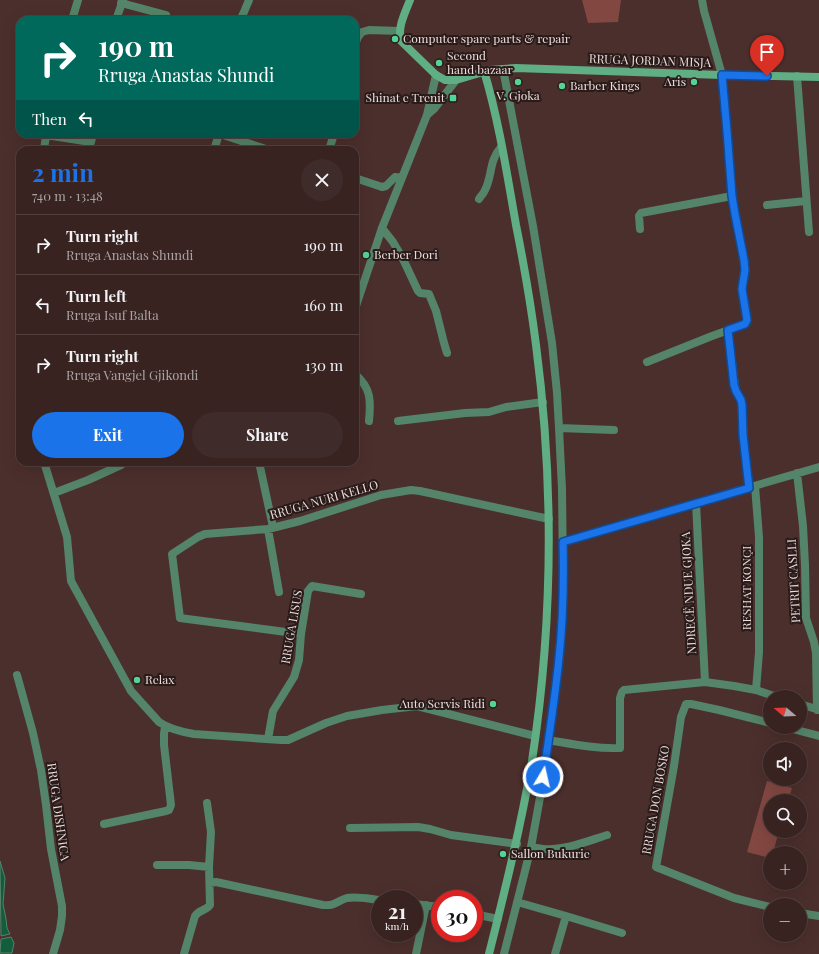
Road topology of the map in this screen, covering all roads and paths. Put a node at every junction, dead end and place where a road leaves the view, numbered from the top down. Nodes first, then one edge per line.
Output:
1 (78, 0) edge
2 (249, 0) edge
3 (410, 0) edge
4 (702, 0) edge
5 (122, 2) edge
6 (166, 15) dead end
7 (73, 16) edge
8 (117, 16) edge
9 (242, 16) edge
10 (400, 31) junction
11 (359, 36) edge
12 (503, 69) junction
13 (484, 71) junction
14 (436, 75) junction
15 (722, 75) junction
16 (797, 76) junction
17 (819, 77) edge
18 (456, 80) junction
19 (427, 115) junction
20 (65, 138) edge
21 (92, 138) edge
22 (232, 138) edge
23 (258, 146) edge
24 (501, 147) junction
25 (402, 178) junction
26 (359, 179) edge
27 (732, 196) junction
28 (479, 199) dead end
29 (806, 201) junction
30 (767, 205) dead end
31 (382, 228) junction
32 (640, 230) dead end
33 (809, 232) dead end
34 (359, 297) edge
35 (728, 330) junction
36 (447, 353) dead end
37 (647, 362) dead end
38 (359, 377) edge
39 (542, 402) junction
40 (370, 421) dead end
41 (398, 421) dead end
42 (559, 428) junction
43 (614, 430) dead end
44 (45, 466) edge
45 (119, 466) edge
46 (260, 466) edge
47 (819, 467) edge
48 (797, 474) junction
49 (752, 487) junction
50 (54, 493) junction
51 (696, 503) junction
52 (549, 520) junction
53 (271, 528) junction
54 (563, 542) junction
55 (279, 592) dead end
56 (361, 594) dead end
57 (301, 634) junction
58 (16, 675) dead end
59 (705, 682) junction
60 (756, 690) junction
61 (763, 692) edge
62 (807, 706) edge
63 (818, 710) edge
64 (763, 721) edge
65 (165, 726) junction
66 (807, 733) edge
67 (535, 736) junction
68 (819, 736) edge
69 (268, 739) junction
70 (548, 740) junction
71 (207, 802) dead end
72 (104, 824) dead end
73 (350, 828) dead end
74 (607, 835) dead end
75 (517, 844) junction
76 (531, 847) junction
77 (157, 864) dead end
78 (209, 867) junction
79 (210, 883) junction
80 (371, 899) edge
81 (517, 902) junction
82 (423, 905) edge
83 (426, 905) junction
84 (763, 905) edge
85 (431, 906) edge
86 (807, 914) edge
87 (483, 916) edge
88 (566, 916) junction
89 (819, 916) edge
90 (498, 919) junction
91 (622, 933) dead end
92 (53, 954) edge
93 (184, 954) edge
94 (416, 954) edge
95 (489, 954) edge
96 (504, 954) edge
97 (556, 954) edge

1 - 7 street
2 - 9 street
3 - 10 street
4 - 15 street
5 - 6 street
5 - 8 street
10 - 11 street
10 - 14 street
12 - 13 street, RRUGA JORDAN MISJA
12 - 15 street, RRUGA JORDAN MISJA
12 - 42 street
13 - 18 street, RRUGA JORDAN MISJA
13 - 24 street
14 - 18 street
14 - 19 street
15 - 16 street, RRUGA JORDAN MISJA
15 - 27 street
16 - 17 street, RRUGA JORDAN MISJA
16 - 29 street
18 - 19 street
19 - 25 street
20 - 21 street
22 - 23 street
24 - 28 street
24 - 39 street
25 - 26 street
25 - 31 street
27 - 32 street
27 - 35 street
29 - 30 street
29 - 33 street
31 - 34 street
31 - 36 street
35 - 37 street
35 - 49 street, RESHAT KONÇI
38 - 40 street
39 - 41 street
39 - 52 street
42 - 43 street
42 - 54 street
44 - 50 street
45 - 50 street
46 - 53 street
47 - 48 street
48 - 49 street
48 - 63 street, PETRIT CASLLI
49 - 51 street
49 - 60 street, RESHAT KONÇI
50 - 65 street
51 - 54 street
51 - 59 street, NDRECË NDUE GJOKA
52 - 53 street, RRUGA NURI KELLO
52 - 67 street
53 - 55 street
53 - 57 street, RRUGA NURI KELLO
54 - 70 street
56 - 57 street, RRUGA LISUS
57 - 69 street, RRUGA LISUS
58 - 92 street, RRUGA DISHNICA
59 - 60 street
59 - 70 street
60 - 61 street
62 - 63 street
64 - 84 street, RRUGA DON BOSKO
65 - 69 street
65 - 72 street
66 - 68 street
67 - 69 street
67 - 75 street
70 - 76 street
71 - 78 street
73 - 75 street
74 - 76 street
75 - 90 street
76 - 81 street
77 - 78 street
78 - 79 street
79 - 80 street
79 - 93 street
81 - 88 street
81 - 96 street
82 - 83 street
83 - 85 street
83 - 94 street
86 - 89 street
87 - 90 street
88 - 91 street
88 - 97 street
90 - 95 street

